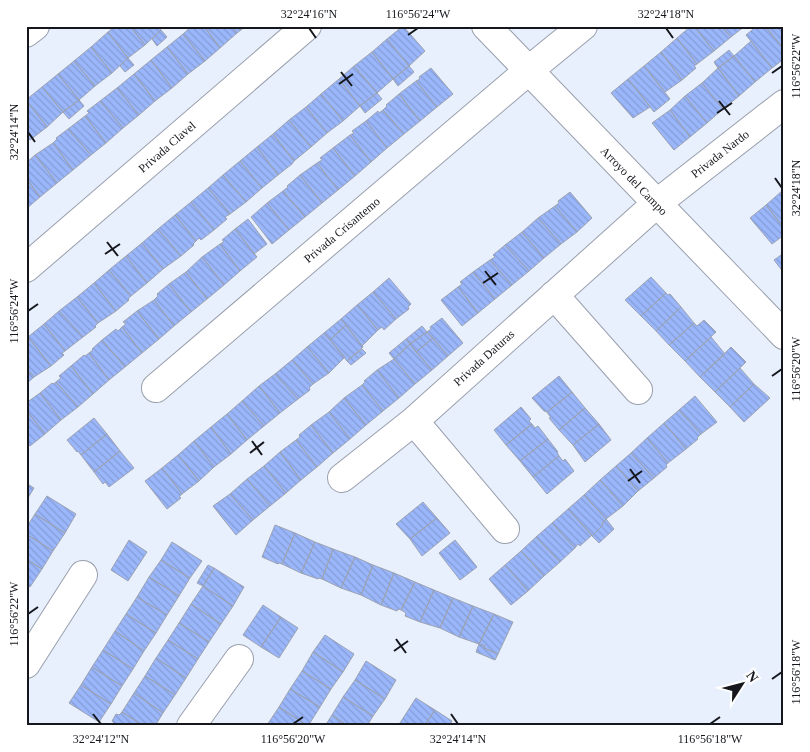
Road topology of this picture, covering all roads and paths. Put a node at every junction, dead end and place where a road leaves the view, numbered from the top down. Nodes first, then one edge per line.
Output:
1 (35, 26) edge
2 (307, 26) edge
3 (486, 26) edge
4 (584, 26) edge
5 (26, 33) edge
6 (528, 71) junction
7 (784, 104) edge
8 (656, 204) junction
9 (26, 268) edge
10 (554, 295) junction
11 (784, 335) edge
12 (156, 388) dead end
13 (638, 390) dead end
14 (414, 421) junction
15 (342, 478) dead end
16 (505, 528) dead end
17 (83, 575) dead end
18 (239, 659) dead end
19 (26, 664) edge
20 (191, 726) edge

1 - 5 street
2 - 9 street, Privada Clavel
3 - 6 street, Arroyo del Campo
4 - 6 street, Privada Crisantemo
6 - 8 street, Arroyo del Campo
6 - 12 street, Privada Crisantemo
7 - 8 street, Privada Nardo
8 - 10 street, Privada Daturas
8 - 11 street, Arroyo del Campo
10 - 13 street
10 - 14 street, Privada Daturas
14 - 15 street, Privada Daturas
14 - 16 street
17 - 19 street
18 - 20 street

